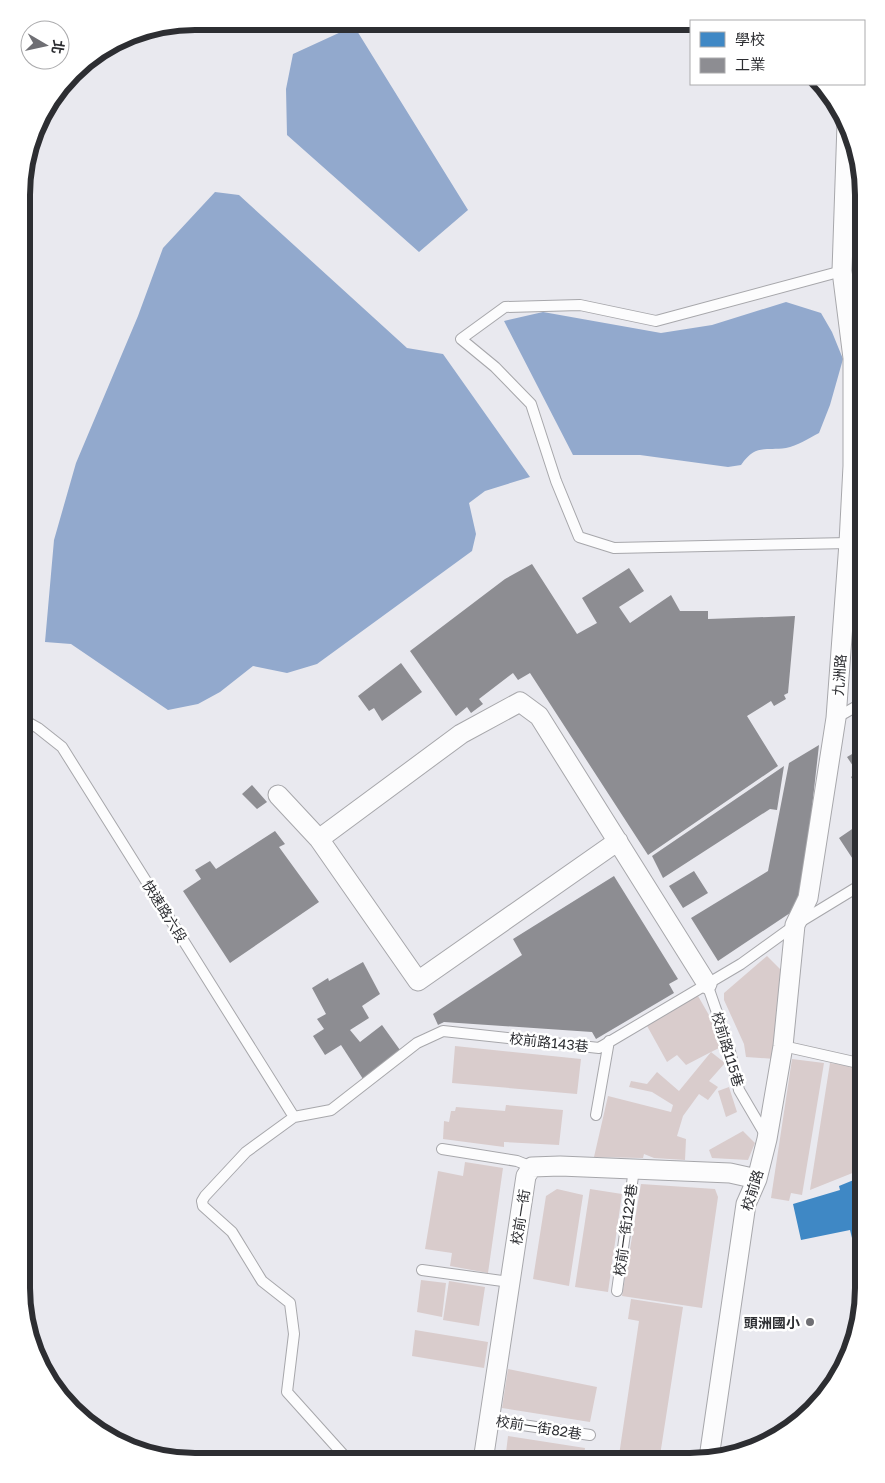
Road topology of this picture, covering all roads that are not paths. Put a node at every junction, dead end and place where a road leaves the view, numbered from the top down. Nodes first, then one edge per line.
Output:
1 (846, 144) edge
2 (855, 244) edge
3 (843, 248) junction
4 (842, 271) junction
5 (849, 543) junction
6 (855, 707) edge
7 (836, 718) junction
8 (30, 724) edge
9 (278, 795) dead end
10 (319, 839) junction
11 (618, 841) junction
12 (855, 888) edge
13 (795, 925) junction
14 (792, 953) joint
15 (707, 984) junction
16 (609, 1041) junction
17 (783, 1046) junction
18 (855, 1062) edge
19 (596, 1115) dead end
20 (294, 1117) junction
21 (767, 1139) junction
22 (442, 1149) dead end
23 (532, 1167) junction
24 (634, 1169) junction
25 (756, 1179) junction
26 (422, 1270) dead end
27 (510, 1282) junction
28 (617, 1291) dead end
29 (489, 1420) junction
30 (590, 1435) dead end
31 (709, 1452) edge
32 (342, 1453) edge
33 (483, 1453) edge

1 - 3 street, 九洲路
2 - 3 lane
3 - 4 street, 九洲路
4 - 5 street, 九洲路
4 - 5 lane
5 - 7 street, 九洲路
6 - 7 lane
7 - 13 street, 九洲路
8 - 20 lane, 快速路六段
9 - 10 street
10 - 11 street
10 - 11 street
11 - 15 street
12 - 13 lane, 校前路143巷
13 - 14 street, 九洲路
13 - 15 lane, 校前路143巷
14 - 17 street, 校前路
15 - 16 lane, 校前路143巷
15 - 21 lane, 校前路115巷
16 - 19 lane
16 - 20 lane, 校前路143巷
17 - 18 lane
17 - 21 street, 校前路
20 - 32 lane
21 - 25 street, 校前路
22 - 23 lane
23 - 24 street
23 - 27 street, 校前一街
24 - 25 street
24 - 28 lane, 校前一街122巷
25 - 31 street, 校前路
26 - 27 lane
27 - 29 street, 校前一街
29 - 30 lane, 校前一街82巷
29 - 33 street, 校前一街

